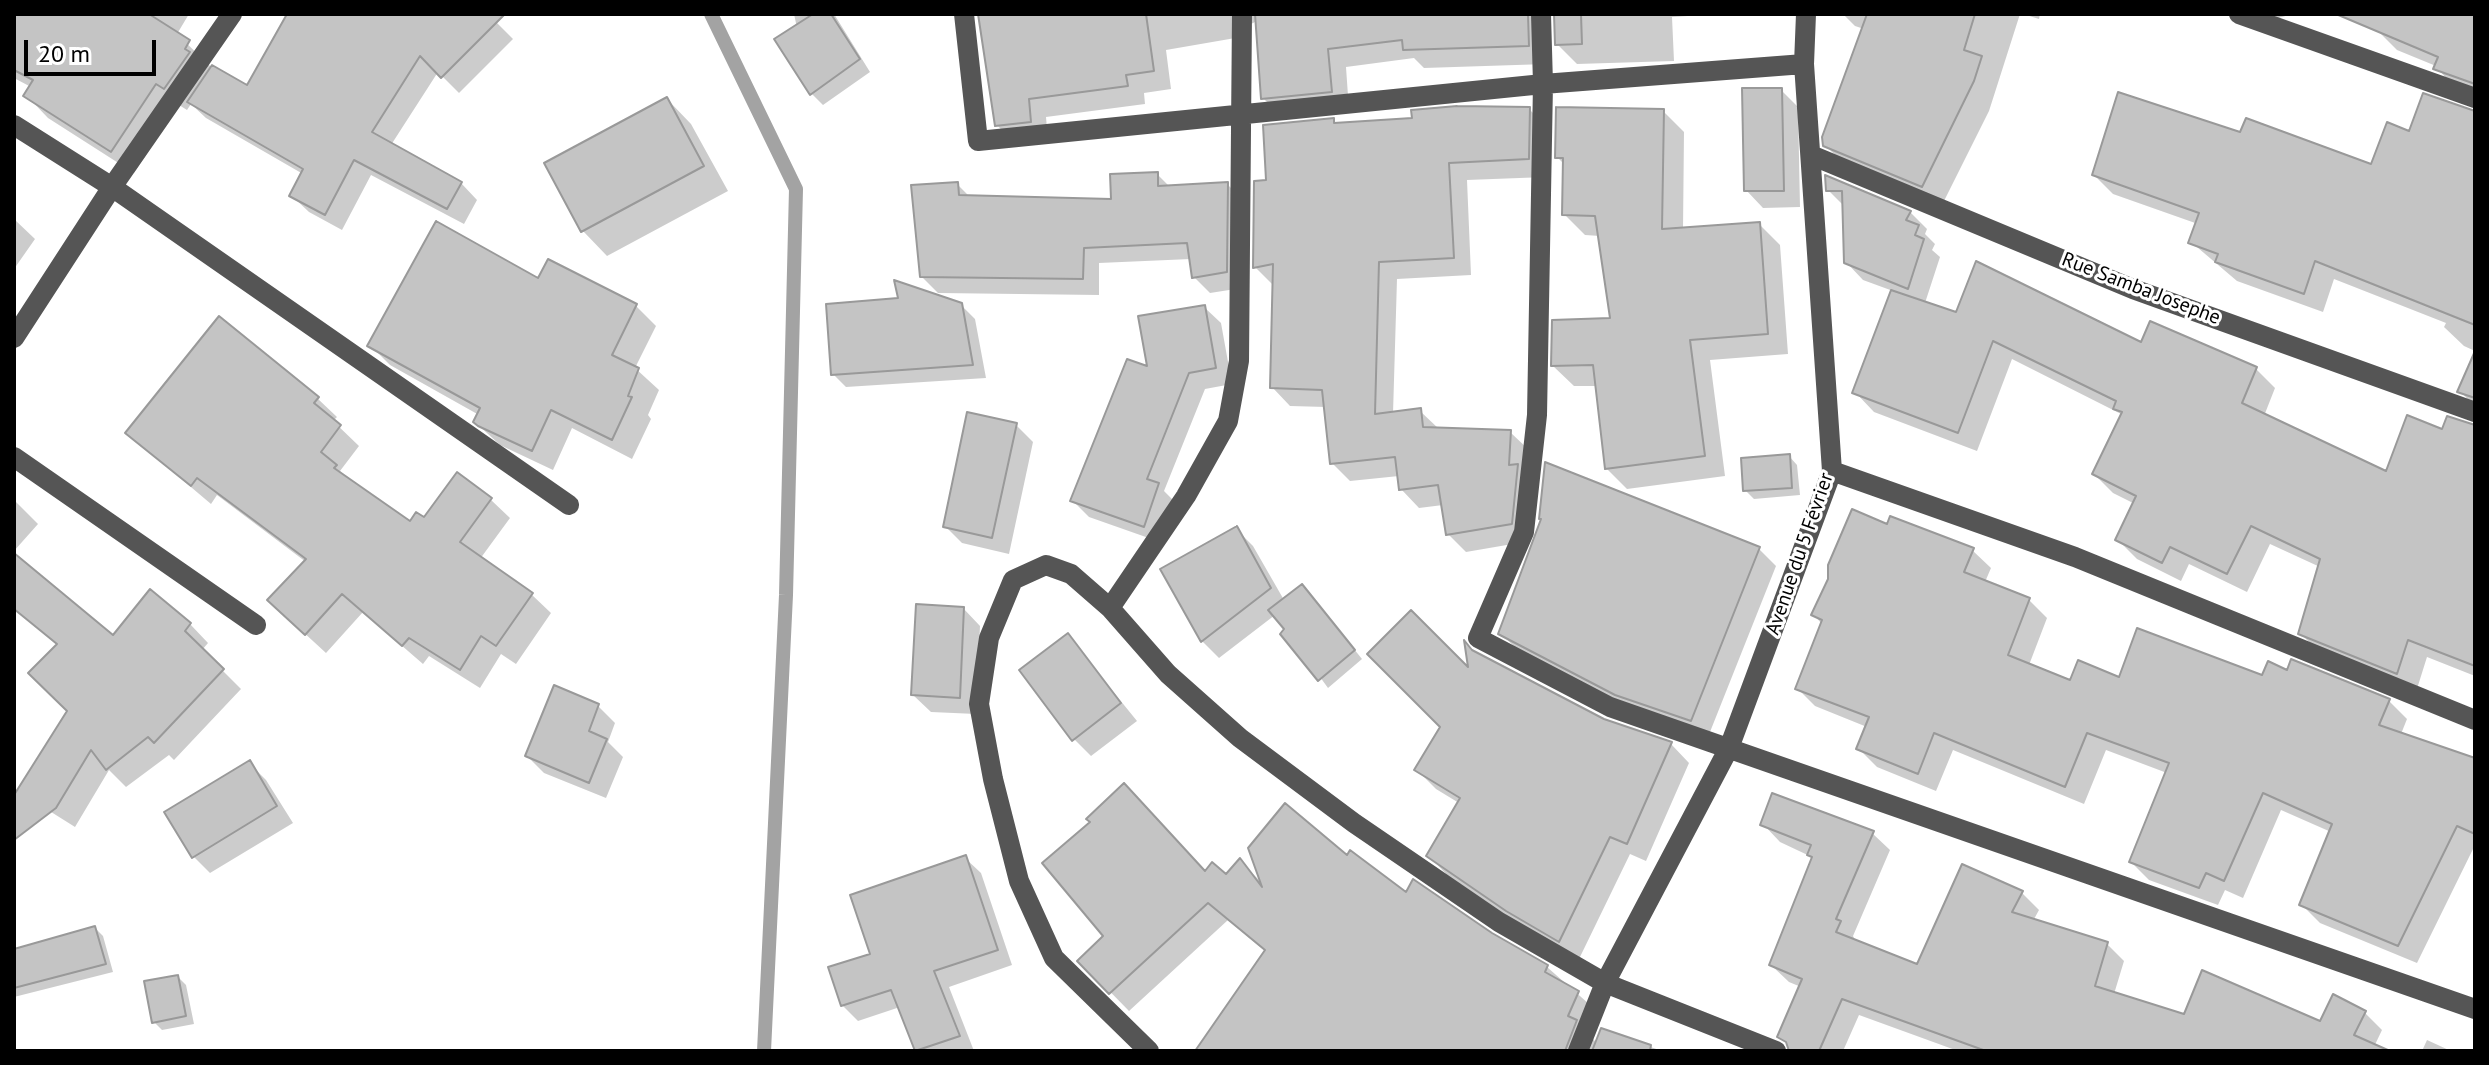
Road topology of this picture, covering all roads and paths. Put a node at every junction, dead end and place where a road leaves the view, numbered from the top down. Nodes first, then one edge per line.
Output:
1 (232, 14) edge
2 (964, 14) edge
3 (1242, 14) edge
4 (1541, 14) edge
5 (1806, 14) edge
6 (2239, 14) edge
7 (1804, 64) junction
8 (1543, 84) junction
9 (2475, 98) edge
10 (1242, 116) junction
11 (14, 125) edge
12 (1811, 155) junction
13 (112, 187) junction
14 (14, 338) edge
15 (2475, 412) edge
16 (14, 457) edge
17 (1832, 471) junction
18 (569, 505) dead end
19 (1110, 608) junction
20 (256, 625) dead end
21 (2475, 720) edge
22 (1729, 748) junction
23 (1605, 983) junction
24 (2475, 1009) edge
25 (1149, 1051) edge
26 (1578, 1051) edge
27 (1776, 1051) edge

1 - 13 street
2 - 10 street
3 - 10 street
4 - 8 street
5 - 7 street, Avenue du 5 Février
6 - 9 street
7 - 8 street
7 - 12 street, Avenue du 5 Février
8 - 10 street
8 - 22 street
10 - 19 street
11 - 13 street
12 - 15 street, Rue Samba Josephe
12 - 17 street, Avenue du 5 Février
13 - 14 street
13 - 18 street
16 - 20 street
17 - 21 street
17 - 22 street, Avenue du 5 Février
19 - 23 street
19 - 25 street
22 - 23 street, Avenue du 5 Février
22 - 24 street
23 - 26 street, Avenue du 5 Février
23 - 27 street

